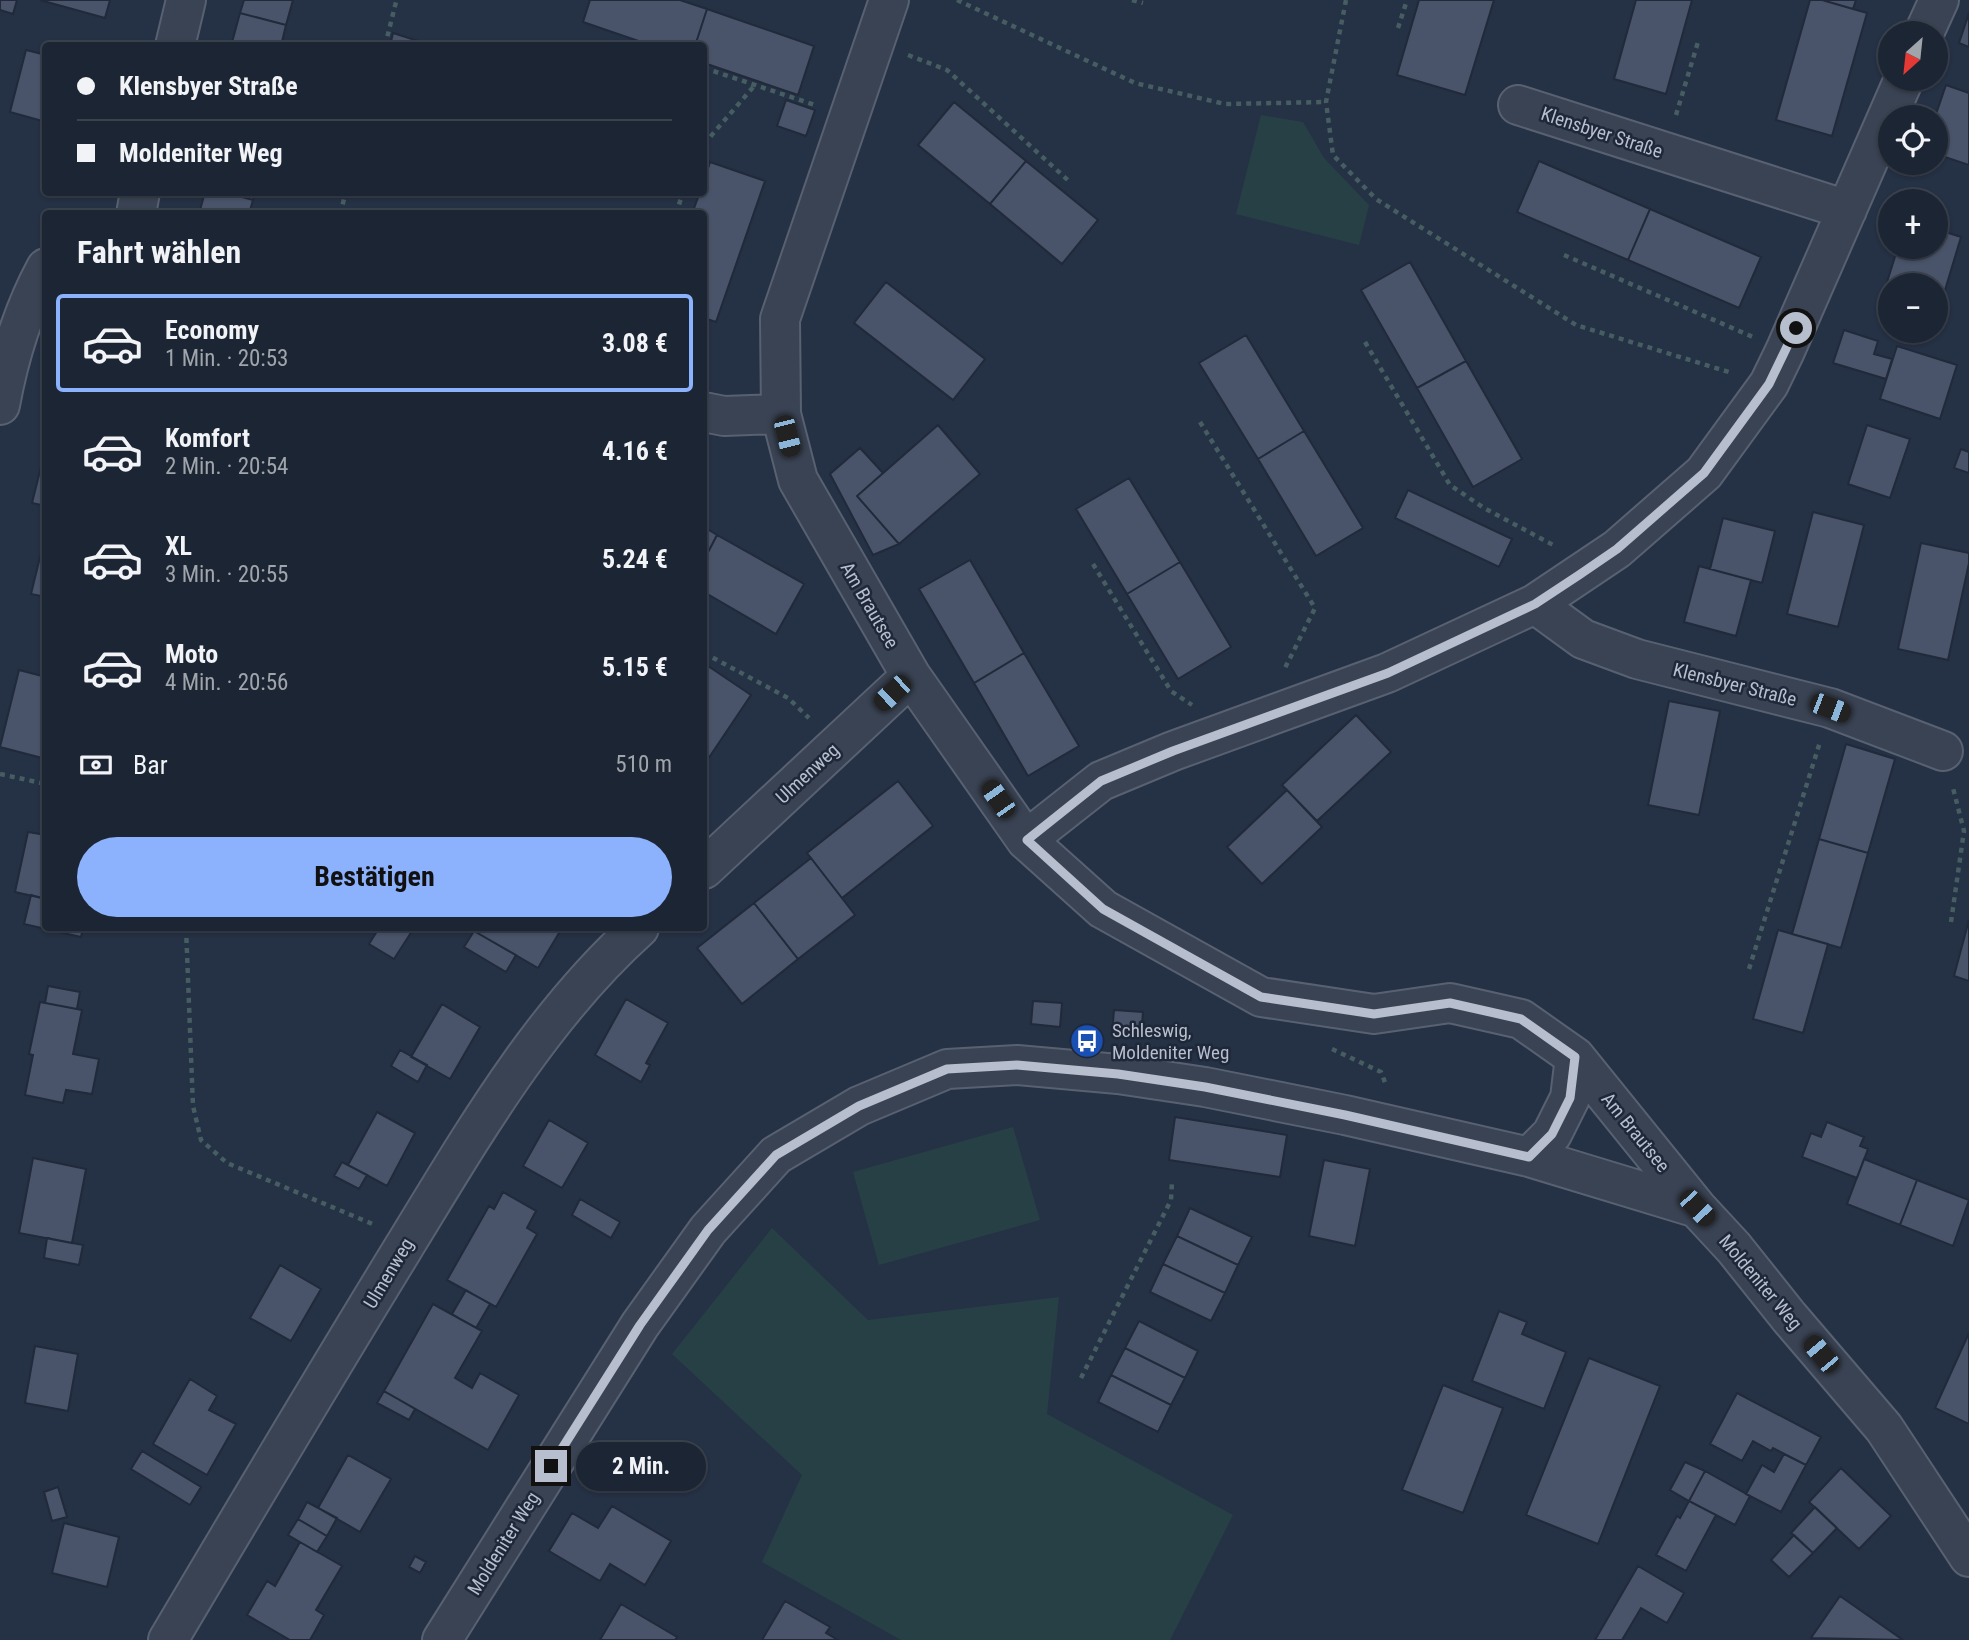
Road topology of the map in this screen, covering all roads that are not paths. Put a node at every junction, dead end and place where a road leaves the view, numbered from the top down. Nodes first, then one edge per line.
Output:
1 (186, 0) edge
2 (889, 0) edge
3 (1938, 0) edge
4 (1929, 21) edge
5 (176, 42) edge
6 (1899, 91) edge
7 (1518, 105) dead end
8 (1847, 210) junction
9 (42, 276) edge
10 (0, 405) edge
11 (707, 412) edge
12 (781, 414) junction
13 (1535, 604) junction
14 (911, 676) junction
15 (1943, 751) road end
16 (1027, 840) junction
17 (707, 866) edge
18 (636, 931) edge
19 (1575, 1057) junction
20 (1529, 1157) junction
21 (1697, 1208) junction
22 (1969, 1557) edge
23 (168, 1640) edge
24 (442, 1640) edge

1 - 5 street
2 - 12 street, Am Brautsee
3 - 4 street
6 - 8 street
7 - 8 street, Klensbyer Straße
8 - 13 street
9 - 10 street
11 - 12 street
12 - 14 street, Am Brautsee
13 - 15 street, Klensbyer Straße
13 - 16 street
14 - 16 street, Am Brautsee
14 - 17 street, Ulmenweg
16 - 19 street, Am Brautsee
18 - 23 street, Ulmenweg
19 - 20 street, Am Brautsee
19 - 21 street, Am Brautsee
20 - 21 street, Moldeniter Weg
20 - 24 street, Moldeniter Weg
21 - 22 street, Moldeniter Weg

